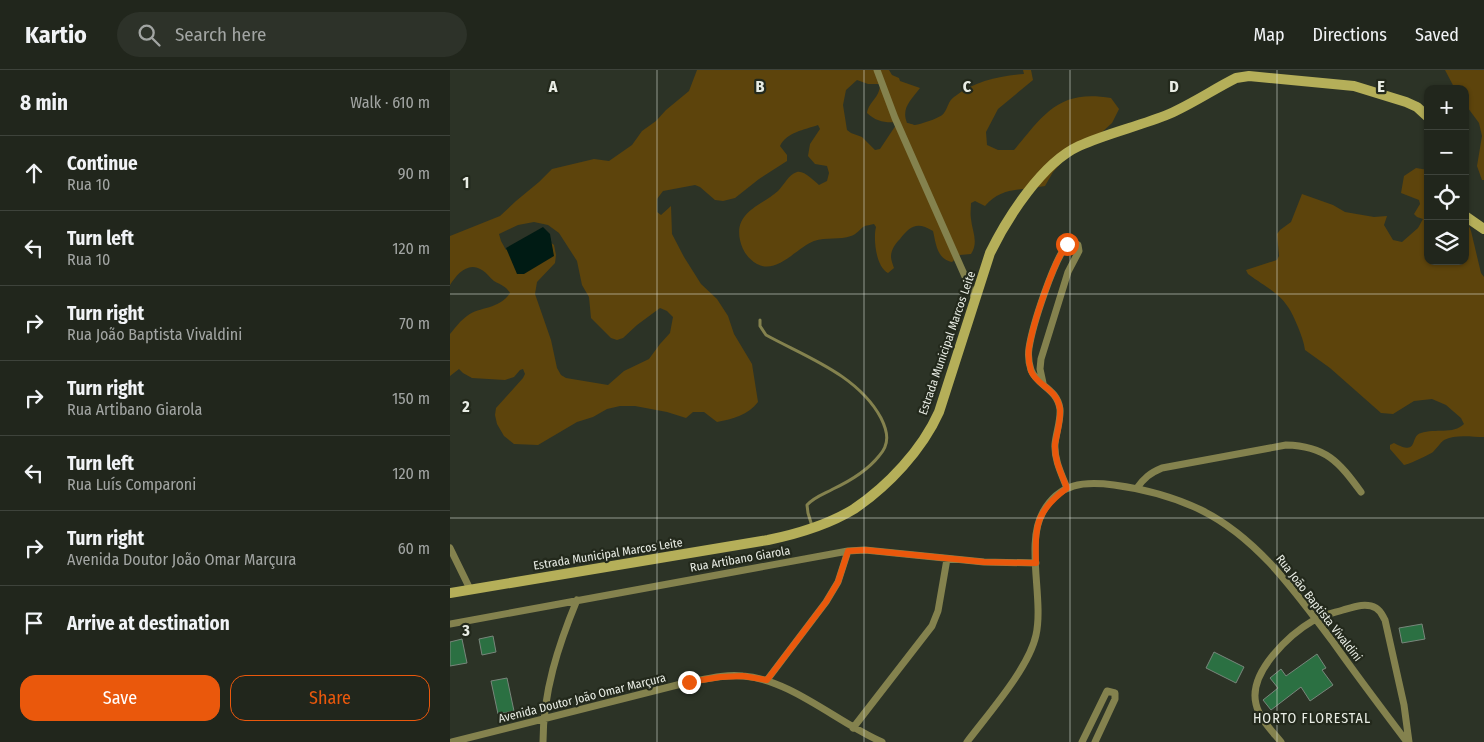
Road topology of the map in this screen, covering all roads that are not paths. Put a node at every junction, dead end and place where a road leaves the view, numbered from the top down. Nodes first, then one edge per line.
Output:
1 (877, 70) edge
2 (1424, 113) edge
3 (1469, 219) edge
4 (1484, 229) edge
5 (975, 299) junction
6 (760, 320) dead end
7 (1029, 357) junction
8 (1040, 359) junction
9 (1043, 383) junction
10 (1067, 488) junction
11 (1137, 488) junction
12 (1361, 492) dead end
13 (813, 528) junction
14 (450, 548) edge
15 (848, 551) junction
16 (947, 559) junction
17 (1036, 563) junction
18 (470, 589) junction
19 (450, 592) edge
20 (577, 600) junction
21 (1315, 619) junction
22 (450, 624) edge
23 (767, 680) junction
24 (543, 719) junction
25 (853, 728) junction
26 (452, 742) edge
27 (543, 742) edge
28 (882, 742) edge
29 (967, 742) edge
30 (1082, 742) edge
31 (1095, 742) edge
32 (1281, 742) edge
33 (1408, 742) edge

1 - 5 street
2 - 5 street, Estrada Municipal Marcos Leite
3 - 4 street
5 - 13 street, Estrada Municipal Marcos Leite
6 - 13 lane
7 - 8 street
7 - 8 street
7 - 9 street
8 - 9 street
9 - 10 street
10 - 11 street, Rua João Baptista Vivaldini
10 - 17 street, Rua João Baptista Vivaldini
11 - 12 street
11 - 21 street, Rua João Baptista Vivaldini
13 - 18 street, Estrada Municipal Marcos Leite
14 - 18 street
15 - 16 street, Rua Artibano Giarola
15 - 20 street, Rua Artibano Giarola
15 - 23 street
16 - 17 street, Rua Artibano Giarola
16 - 25 street
17 - 29 street, Rua João Baptista Vivaldini
18 - 19 street, Estrada Municipal Marcos Leite
20 - 22 street, Rua Artibano Giarola
20 - 24 street
21 - 32 street
21 - 33 street, Rua João Baptista Vivaldini
21 - 33 street
23 - 24 street, Avenida Doutor João Omar Marçura
23 - 25 street, Avenida Doutor João Omar Marçura
24 - 26 street, Avenida Doutor João Omar Marçura
24 - 27 street
25 - 28 street, Avenida Doutor João Omar Marçura
30 - 31 street

